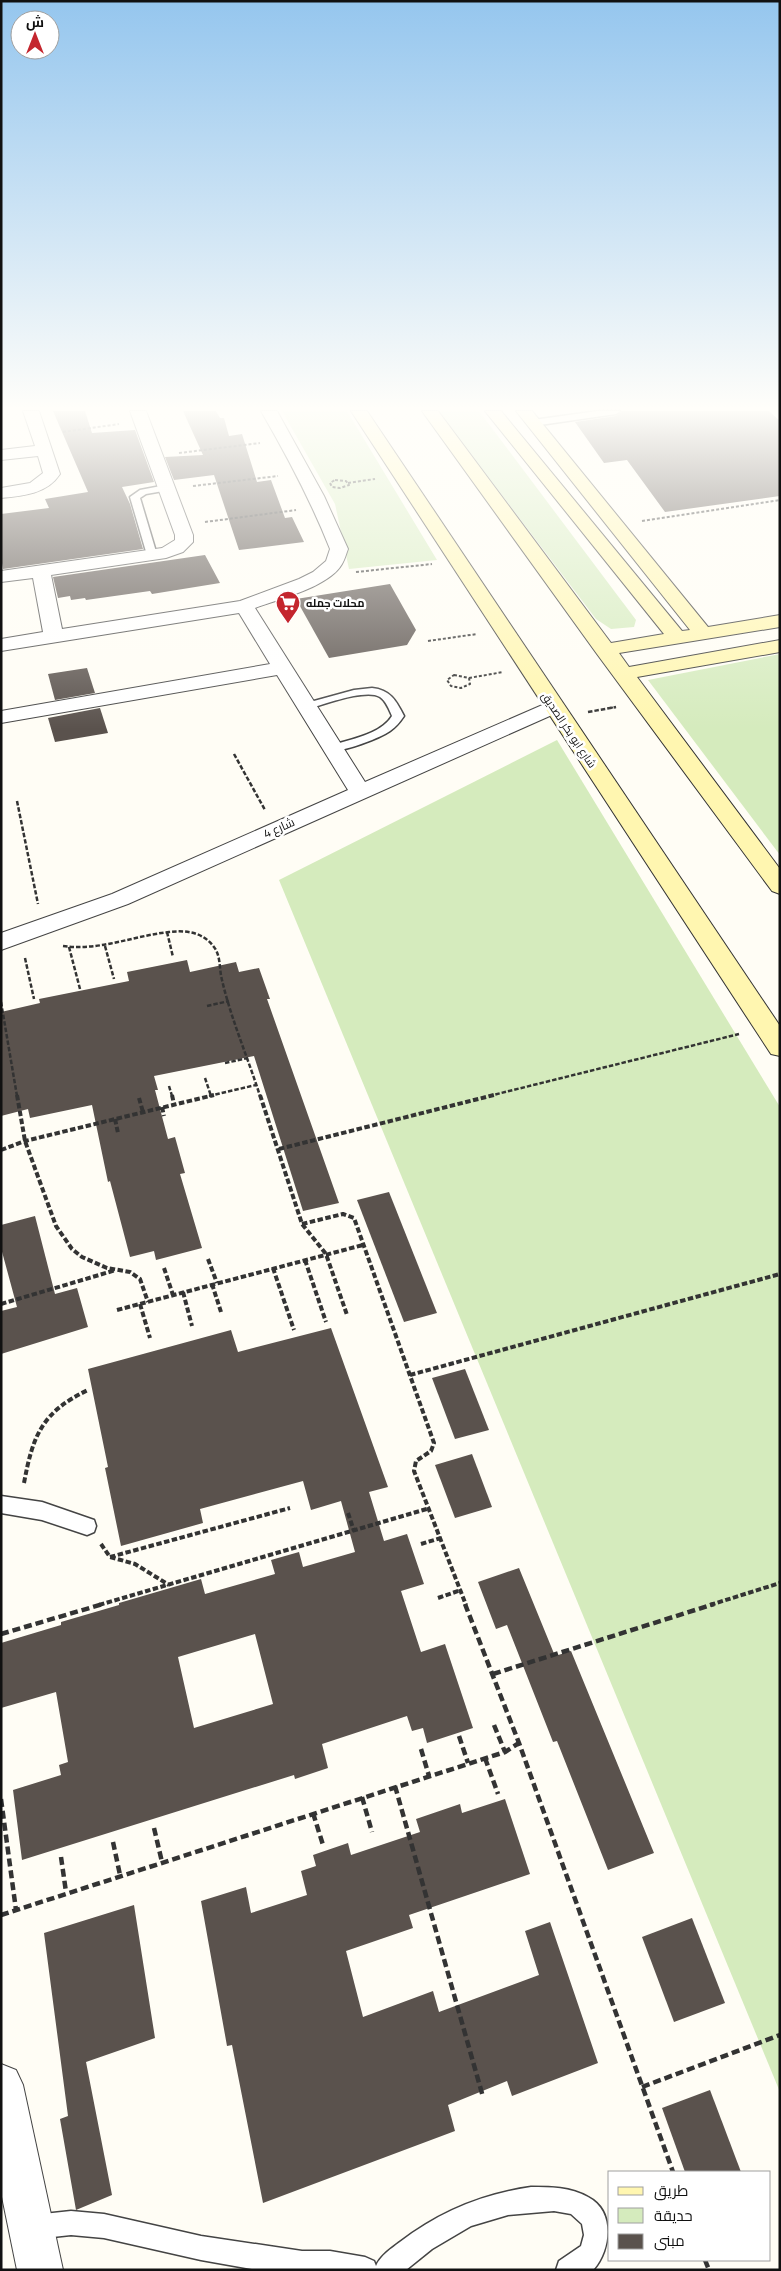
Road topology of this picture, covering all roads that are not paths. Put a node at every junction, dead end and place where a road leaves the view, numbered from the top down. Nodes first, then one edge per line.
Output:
1 (141, 517) edge
2 (177, 517) edge
3 (325, 517) edge
4 (428, 517) edge
5 (507, 517) edge
6 (580, 517) edge
7 (609, 517) edge
8 (152, 554) junction
9 (41, 571) junction
10 (1, 577) edge
11 (244, 606) junction
12 (780, 621) edge
13 (703, 634) junction
14 (54, 637) junction
15 (677, 638) junction
16 (1, 645) edge
17 (780, 646) edge
18 (604, 650) junction
19 (283, 668) junction
20 (622, 674) junction
21 (307, 706) junction
22 (557, 712) junction
23 (1, 717) edge
24 (334, 748) junction
25 (360, 792) junction
26 (780, 886) edge
27 (11, 939) edge
28 (780, 1047) edge
29 (10, 1505) edge
30 (87, 1526) road end
31 (1, 2085) edge
32 (33, 2228) junction
33 (40, 2270) edge
34 (366, 2270) edge
35 (387, 2270) edge
36 (568, 2270) edge

1 - 8 lane
2 - 8 street
3 - 11 street
4 - 22 main road, شارع ابو بكر الصديق
5 - 18 main road
6 - 15 main road
7 - 13 main road
8 - 9 street
9 - 10 street
9 - 14 street
11 - 14 street
11 - 19 street
12 - 13 main road
13 - 15 main road
14 - 16 street
15 - 18 main road
17 - 20 main road
18 - 20 main road
19 - 21 street
19 - 23 street
20 - 26 main road
21 - 24 street
21 - 24 lane
22 - 25 street, شارع 4
22 - 28 main road, شارع ابو بكر الصديق
24 - 25 street
25 - 27 street, شارع 4
29 - 30 lane
31 - 32 street
32 - 33 street
32 - 34 lane
35 - 36 lane

